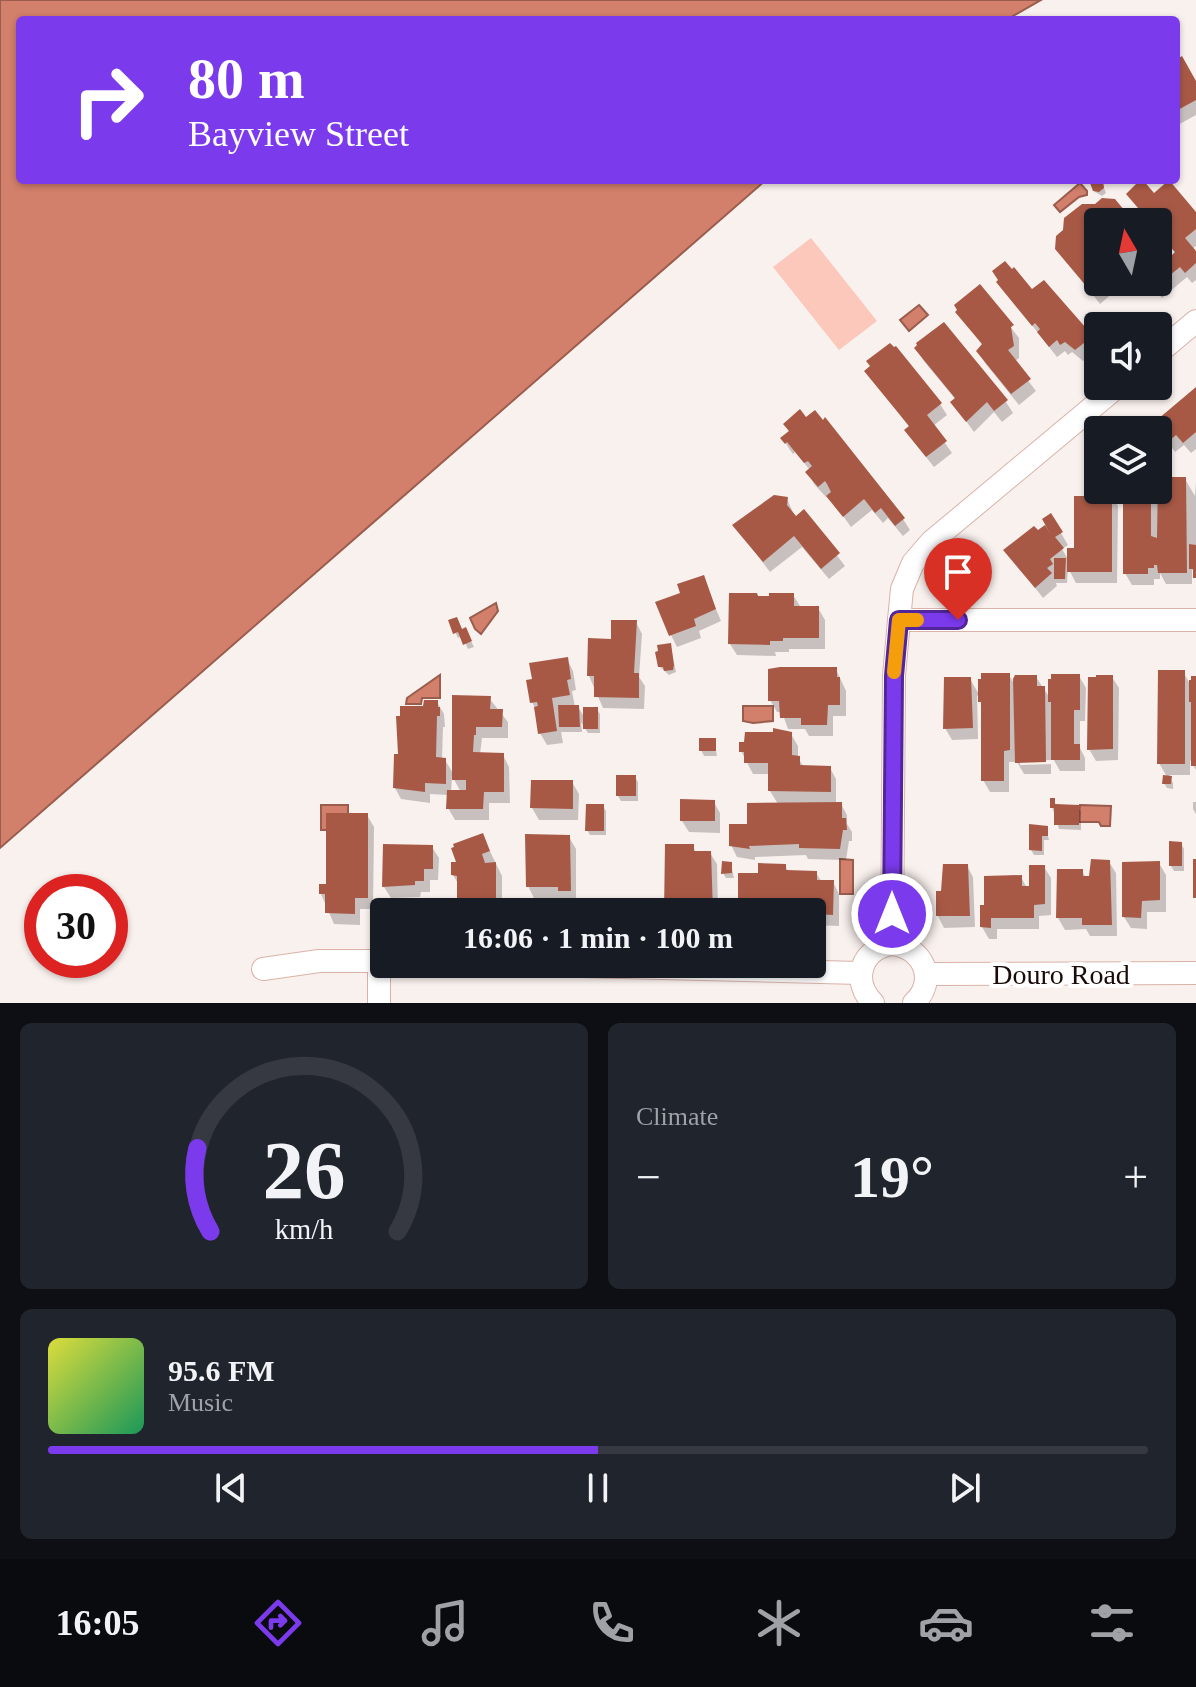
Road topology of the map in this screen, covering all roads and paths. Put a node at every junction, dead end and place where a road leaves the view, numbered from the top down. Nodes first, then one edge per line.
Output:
1 (1196, 321) edge
2 (1172, 341) edge
3 (1101, 400) edge
4 (899, 620) junction
5 (1196, 620) edge
6 (892, 944) junction
7 (370, 961) edge
8 (263, 969) dead end
9 (826, 972) edge
10 (860, 973) junction
11 (1196, 973) edge
12 (927, 974) junction
13 (381, 978) edge
14 (379, 1003) edge
15 (873, 1003) edge
16 (914, 1003) edge

1 - 2 street
3 - 4 street
4 - 5 street
4 - 6 street
6 - 10 street
6 - 12 street
7 - 8 street
9 - 10 street
10 - 15 street
11 - 12 street, Douro Road
12 - 16 street
13 - 14 street

